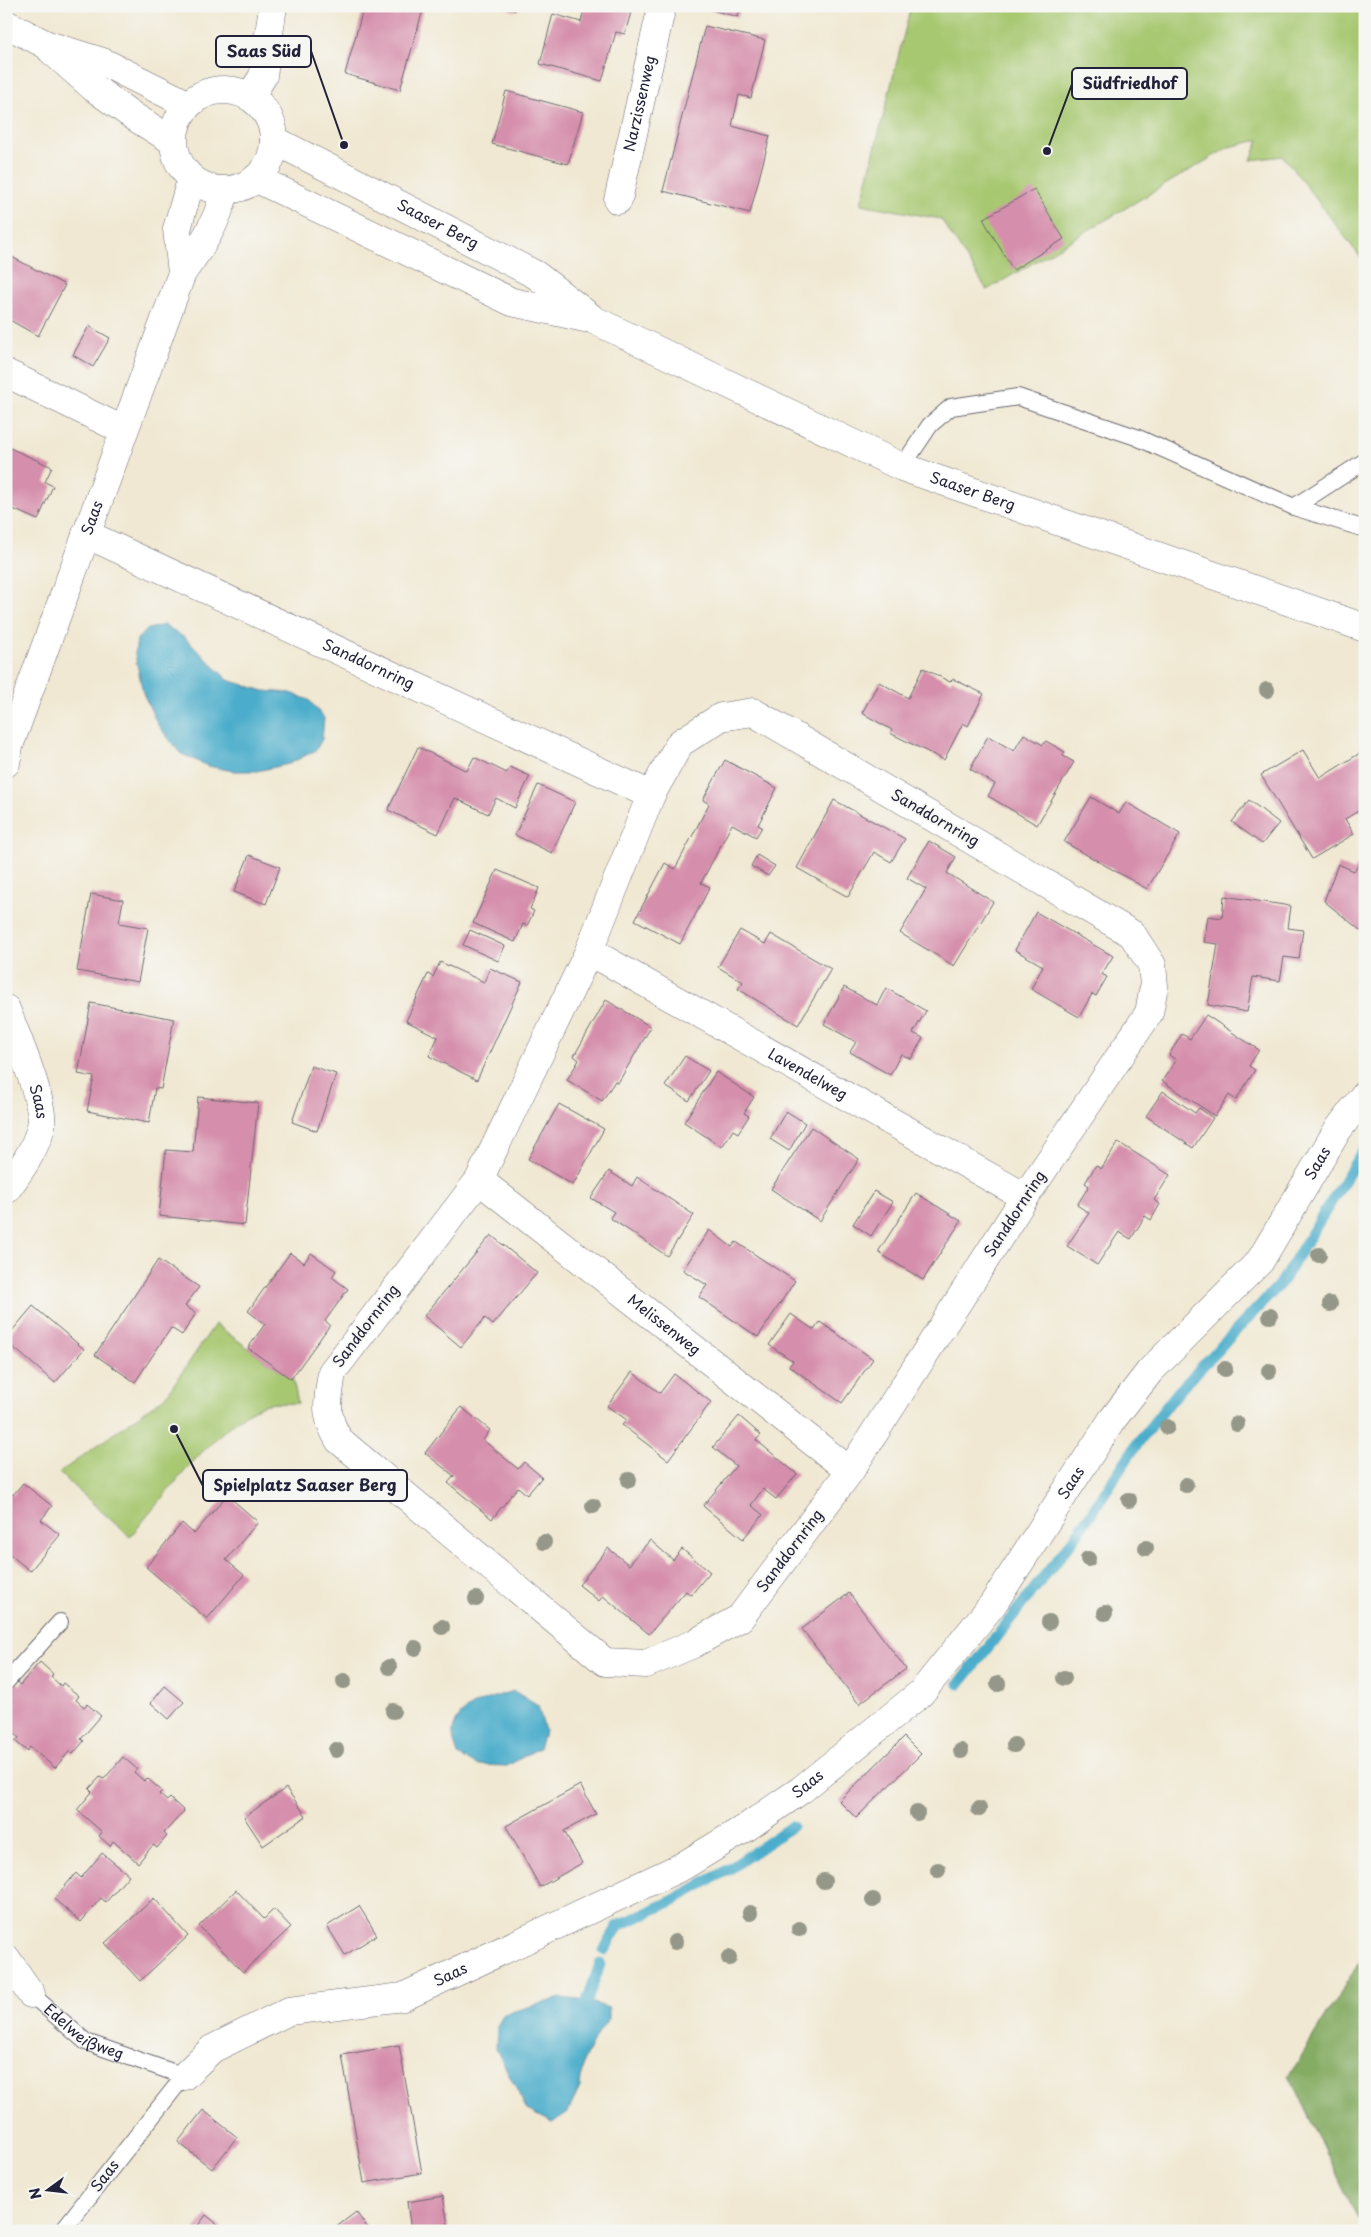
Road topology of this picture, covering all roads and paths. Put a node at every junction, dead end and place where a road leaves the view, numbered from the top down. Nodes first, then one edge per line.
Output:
1 (273, 6) edge
2 (662, 6) edge
3 (6, 24) edge
4 (45, 44) junction
5 (250, 97) junction
6 (187, 104) junction
7 (274, 140) junction
8 (173, 141) junction
9 (257, 179) junction
10 (191, 180) junction
11 (225, 191) junction
12 (618, 200) dead end
13 (182, 273) junction
14 (594, 320) junction
15 (6, 373) edge
16 (123, 430) junction
17 (1365, 461) edge
18 (902, 467) junction
19 (1294, 507) junction
20 (1365, 529) edge
21 (86, 534) junction
22 (1365, 628) edge
23 (7, 751) edge
24 (651, 795) junction
25 (590, 951) junction
26 (6, 1009) edge
27 (1365, 1094) edge
28 (479, 1180) junction
29 (6, 1190) edge
30 (1026, 1197) junction
31 (850, 1471) junction
32 (60, 1622) dead end
33 (6, 1682) edge
34 (6, 1958) edge
35 (31, 1994) joint
36 (184, 2076) junction
37 (62, 2231) edge

1 - 5 street
2 - 12 street, Narzissenweg
3 - 4 street
4 - 6 street
4 - 8 street
5 - 6 street
5 - 7 street
6 - 8 street
7 - 9 street
7 - 14 street, Saaser Berg
8 - 10 street
9 - 11 street
9 - 14 street, Saaser Berg
10 - 11 street
10 - 13 street, Saas
11 - 13 street, Saas
13 - 16 street, Saas
14 - 18 street, Saaser Berg
15 - 16 street
16 - 21 street, Saas
17 - 19 lane
18 - 19 lane
18 - 22 street, Saaser Berg
19 - 20 lane
21 - 23 street, Saas
21 - 24 street, Sanddornring
24 - 25 street, Sanddornring
24 - 30 street, Sanddornring
25 - 28 street, Sanddornring
25 - 30 street, Lavendelweg
26 - 29 street, Saas
27 - 36 street, Saas
28 - 31 street, Melissenweg
28 - 31 street, Sanddornring
30 - 31 street, Sanddornring
32 - 33 lane
34 - 35 street, Edelweißweg
35 - 36 lane, Edelweißweg
36 - 37 lane, Saas

